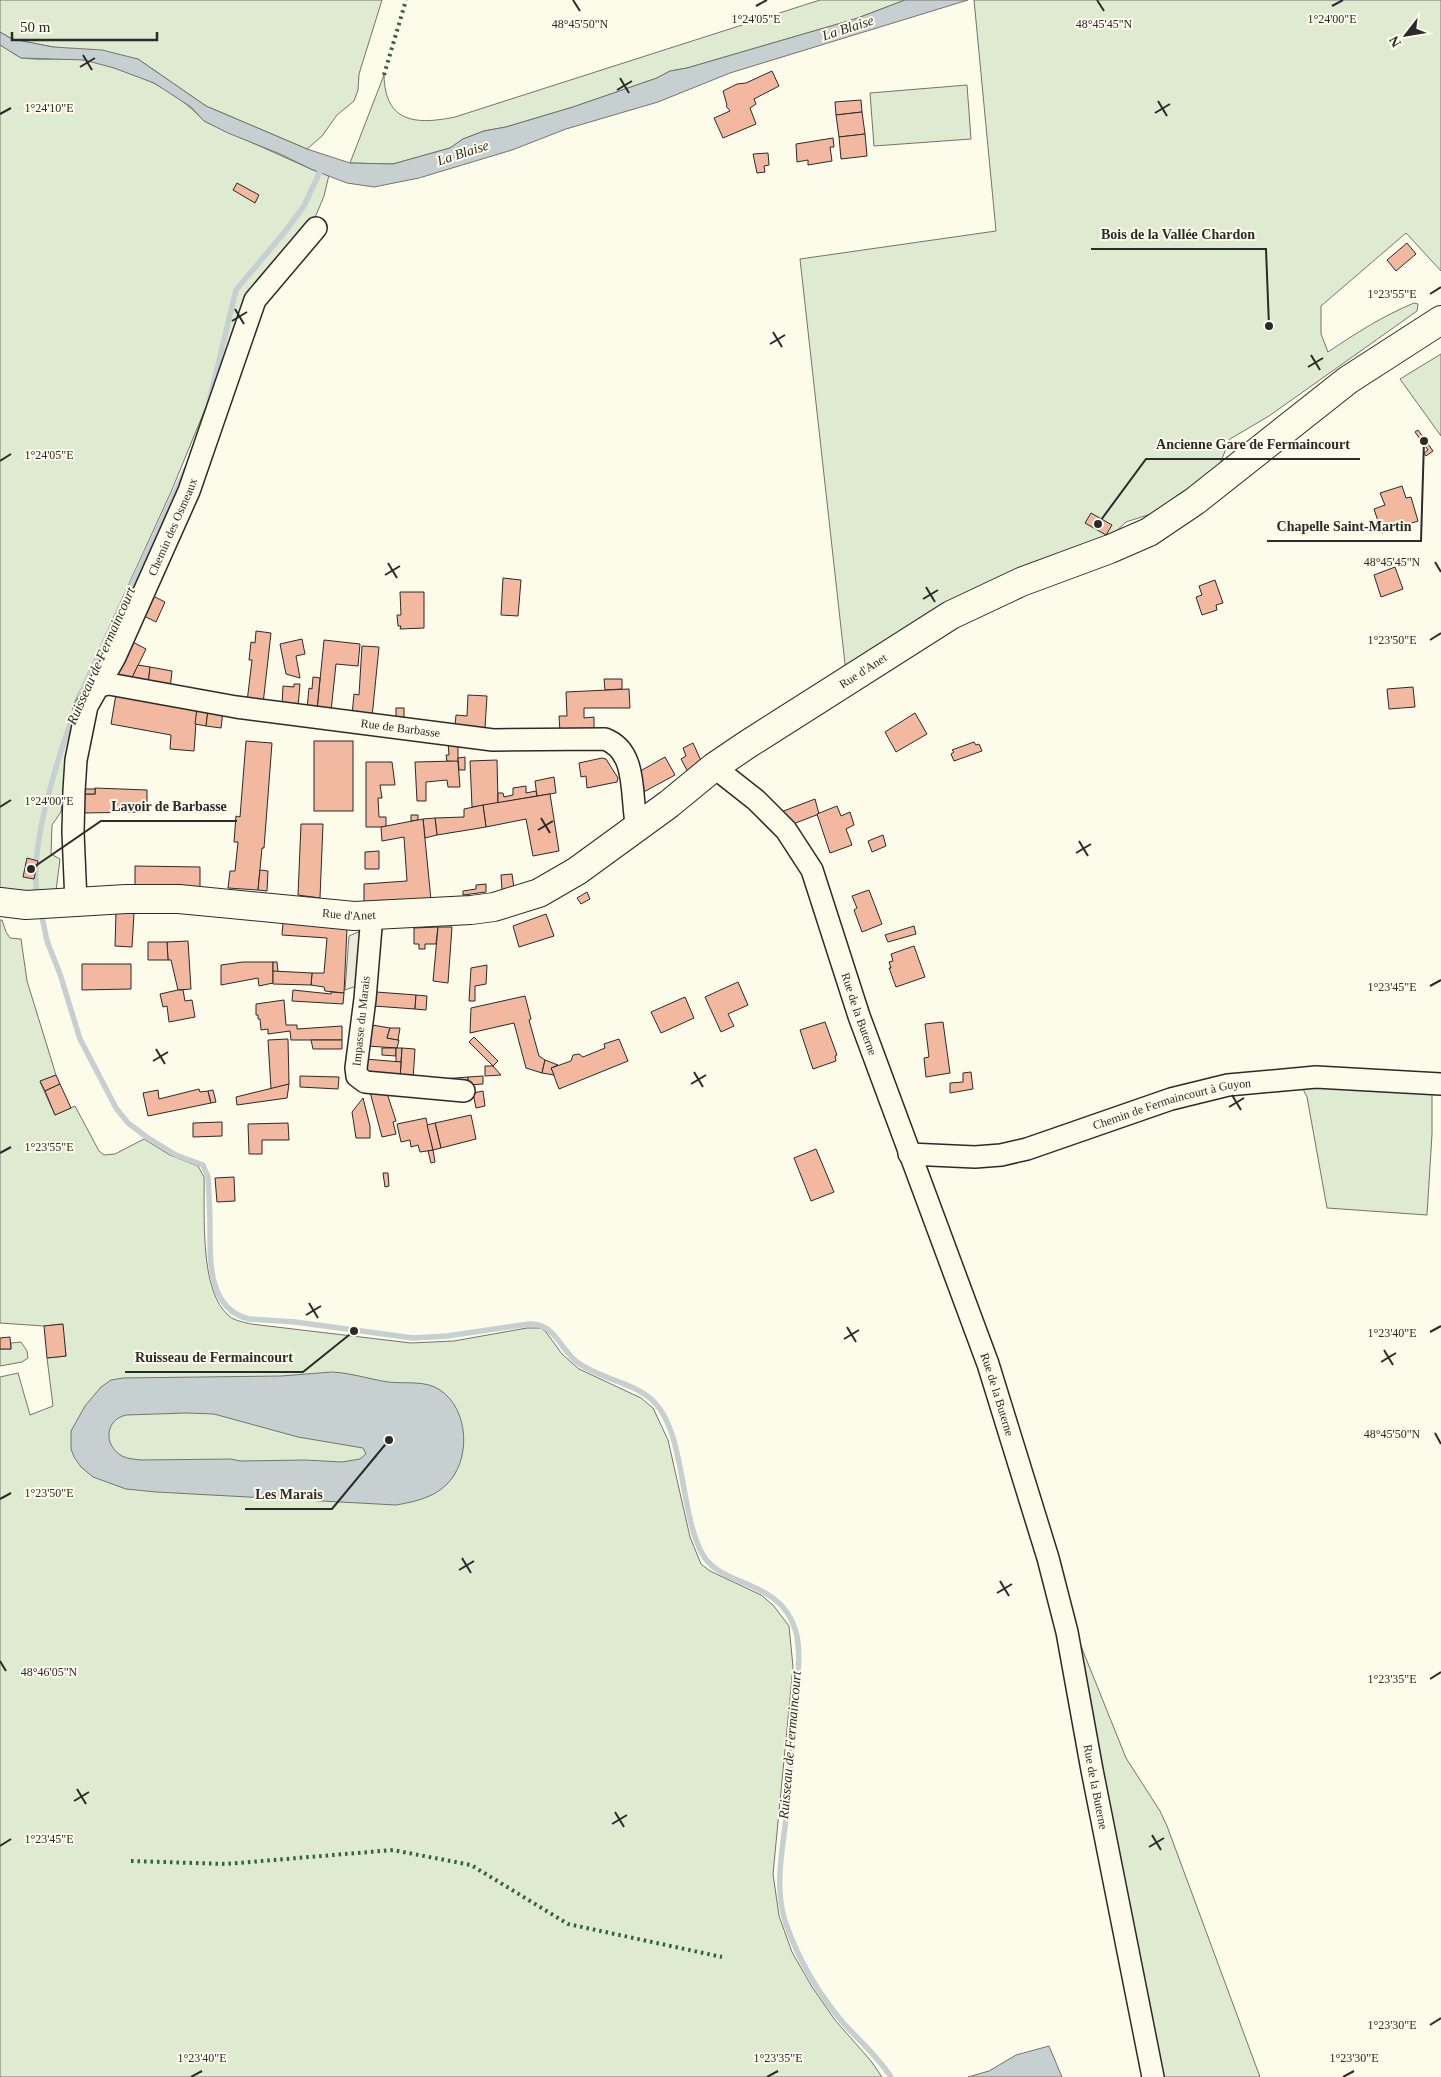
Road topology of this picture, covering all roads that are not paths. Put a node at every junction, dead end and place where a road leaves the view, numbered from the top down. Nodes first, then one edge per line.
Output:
1 (316, 228) dead end
2 (1441, 320) edge
3 (99, 686) junction
4 (719, 771) junction
5 (637, 828) junction
6 (67, 902) junction
7 (13, 903) edge
8 (372, 915) junction
9 (1441, 1084) edge
10 (464, 1091) dead end
11 (909, 1154) junction
12 (1154, 2077) edge

1 - 3 street, Chemin des Osmeaux
2 - 4 main road, Rue d'Anet
3 - 5 street, Rue de Barbasse
3 - 6 street, Chemin des Osmeaux
4 - 5 main road, Rue d'Anet
4 - 11 street, Rue de la Buterne
5 - 8 main road, Rue d'Anet
6 - 7 main road, Rue d'Anet
6 - 8 main road, Rue d'Anet
8 - 10 street, Impasse du Marais
9 - 11 street, Chemin de Fermaincourt à Guyon
11 - 12 street, Rue de la Buterne

